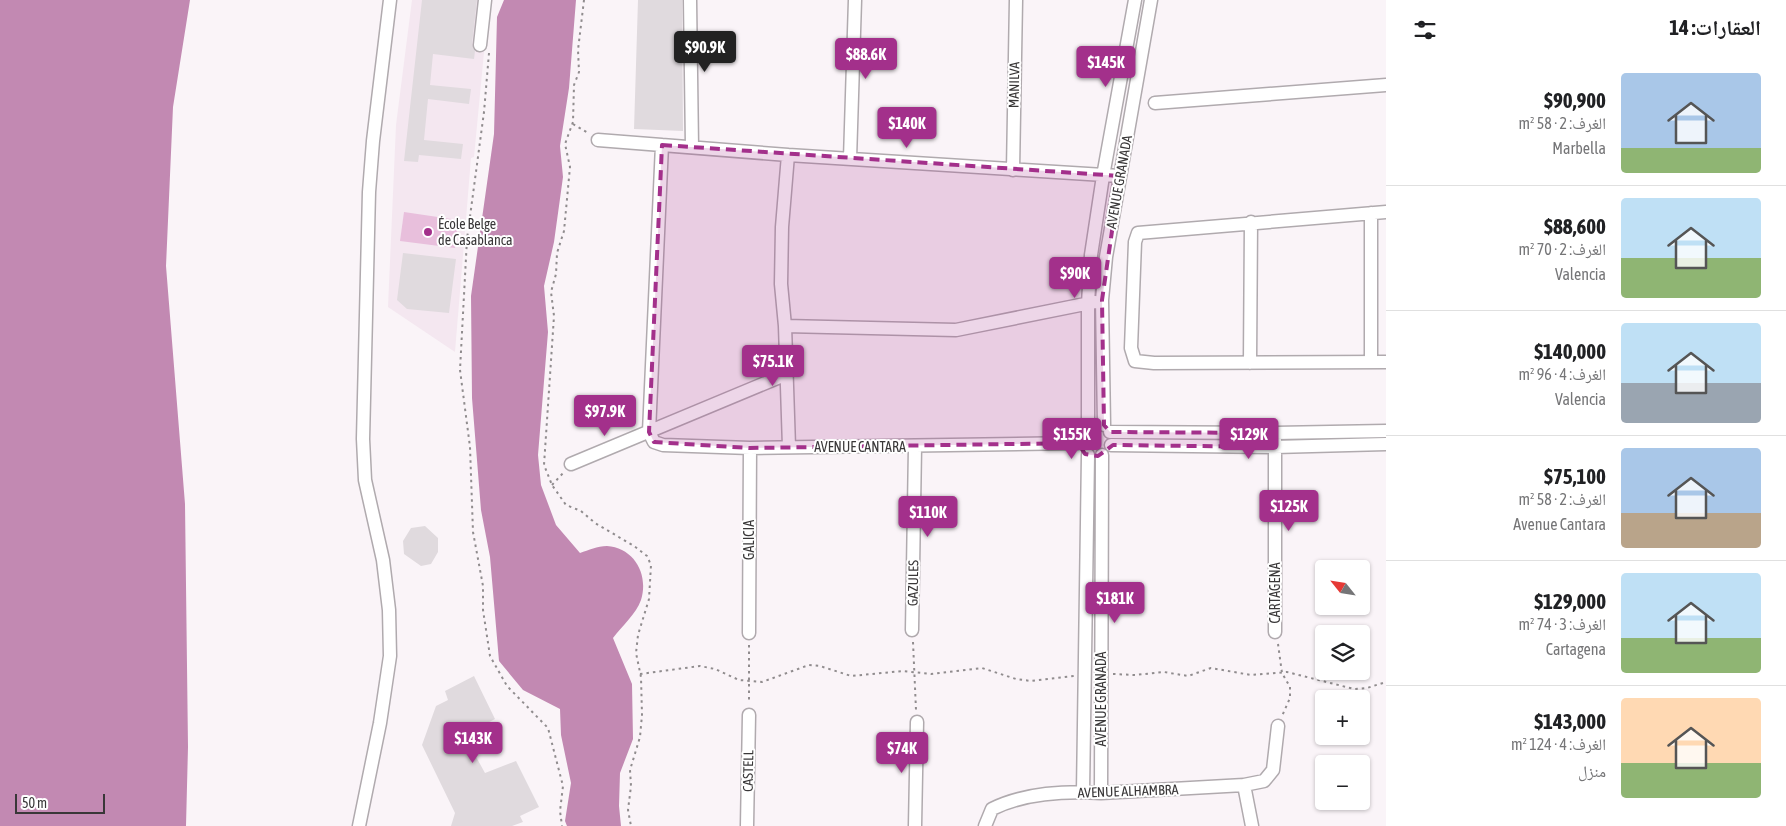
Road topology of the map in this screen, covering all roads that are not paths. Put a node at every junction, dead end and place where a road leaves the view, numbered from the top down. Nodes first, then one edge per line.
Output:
1 (390, 0) edge
2 (484, 0) edge
3 (690, 0) edge
4 (855, 0) edge
5 (1016, 0) edge
6 (1135, 0) edge
7 (1151, 0) edge
8 (485, 47) road end
9 (1386, 85) edge
10 (1155, 103) dead end
11 (598, 140) road end
12 (662, 145) junction
13 (692, 147) junction
14 (788, 155) junction
15 (850, 158) junction
16 (1012, 170) junction
17 (1103, 176) junction
18 (1120, 176) junction
19 (1386, 212) edge
20 (1371, 213) junction
21 (1251, 222) junction
22 (1102, 300) junction
23 (1088, 303) junction
24 (785, 326) junction
25 (1371, 362) junction
26 (1386, 362) edge
27 (1250, 363) junction
28 (787, 374) junction
29 (1088, 424) junction
30 (1386, 431) edge
31 (648, 432) junction
32 (1275, 433) junction
33 (1108, 434) junction
34 (1078, 443) junction
35 (1386, 444) edge
36 (789, 447) junction
37 (915, 447) junction
38 (1275, 447) junction
39 (750, 448) junction
40 (1088, 455) junction
41 (1102, 455) junction
42 (571, 464) road end
43 (912, 630) road end
44 (749, 632) road end
45 (1275, 632) road end
46 (749, 715) road end
47 (917, 722) road end
48 (1278, 726) road end
49 (1244, 785) junction
50 (1083, 792) junction
51 (1102, 793) junction
52 (359, 826) edge
53 (747, 826) edge
54 (915, 826) edge
55 (985, 826) edge
56 (1252, 826) edge

1 - 52 street
2 - 8 street
3 - 13 street
4 - 15 street
5 - 16 street, MANILVA
6 - 17 street, AVENUE GRANADA
7 - 18 street, AVENUE GRANADA
9 - 10 street
11 - 12 street
12 - 13 street
12 - 31 street
13 - 14 street
14 - 15 street
14 - 24 street
15 - 16 street
16 - 17 street
17 - 18 street
17 - 23 street, AVENUE GRANADA
18 - 22 street, AVENUE GRANADA
19 - 20 street
20 - 21 street
20 - 25 street
21 - 27 street
21 - 27 street
22 - 23 street
22 - 33 street, AVENUE GRANADA
23 - 24 street
23 - 29 street, AVENUE GRANADA
24 - 28 street
25 - 26 street
25 - 27 street
28 - 31 street
28 - 36 street
29 - 33 street
29 - 34 street
30 - 32 street
31 - 39 street, AVENUE CANTARA
31 - 42 street
32 - 33 street
32 - 38 street, CARTAGENA
33 - 38 street
33 - 41 street
34 - 37 street, AVENUE CANTARA
34 - 40 street
35 - 38 street
36 - 37 street, AVENUE CANTARA
36 - 39 street, AVENUE CANTARA
37 - 43 street, GAZULES
38 - 45 street, CARTAGENA
39 - 44 street, GALICIA
40 - 41 street
40 - 50 street, AVENUE GRANADA
41 - 51 street, AVENUE GRANADA
46 - 53 street, CASTELL
47 - 54 street
48 - 49 street, AVENUE ALHAMBRA
49 - 51 street, AVENUE ALHAMBRA
49 - 56 street
50 - 51 street, AVENUE ALHAMBRA
50 - 55 street, AVENUE ALHAMBRA

